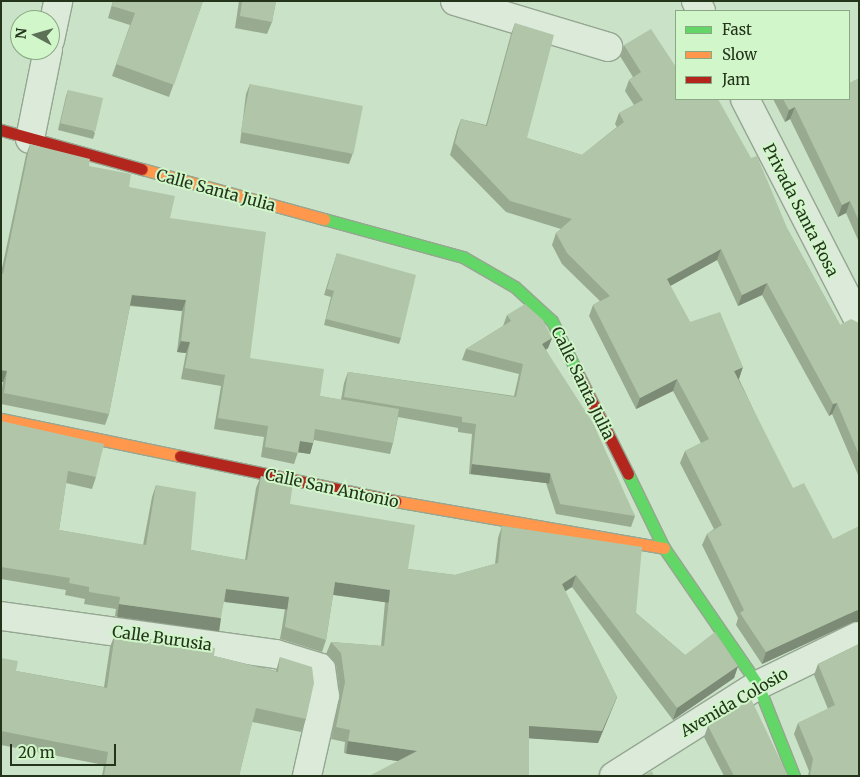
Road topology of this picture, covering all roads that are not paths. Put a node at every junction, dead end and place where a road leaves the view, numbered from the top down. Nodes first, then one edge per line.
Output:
1 (455, 1) edge
2 (608, 47) dead end
3 (46, 60) edge
4 (746, 100) edge
5 (1, 130) edge
6 (30, 139) junction
7 (859, 321) edge
8 (1, 419) edge
9 (664, 548) junction
10 (1, 616) edge
11 (859, 636) edge
12 (758, 685) junction
13 (306, 776) edge
14 (614, 776) edge
15 (794, 776) edge

1 - 2 street
3 - 6 street
4 - 7 street, Privada Santa Rosa
5 - 6 street, Calle Santa Julia
6 - 9 street, Calle Santa Julia
8 - 9 street, Calle San Antonio
9 - 12 street, Calle Santa Julia
10 - 13 street, Calle Burusia
11 - 12 street, Avenida Colosio
12 - 14 street, Avenida Colosio
12 - 15 street, Calle Santa Julia

